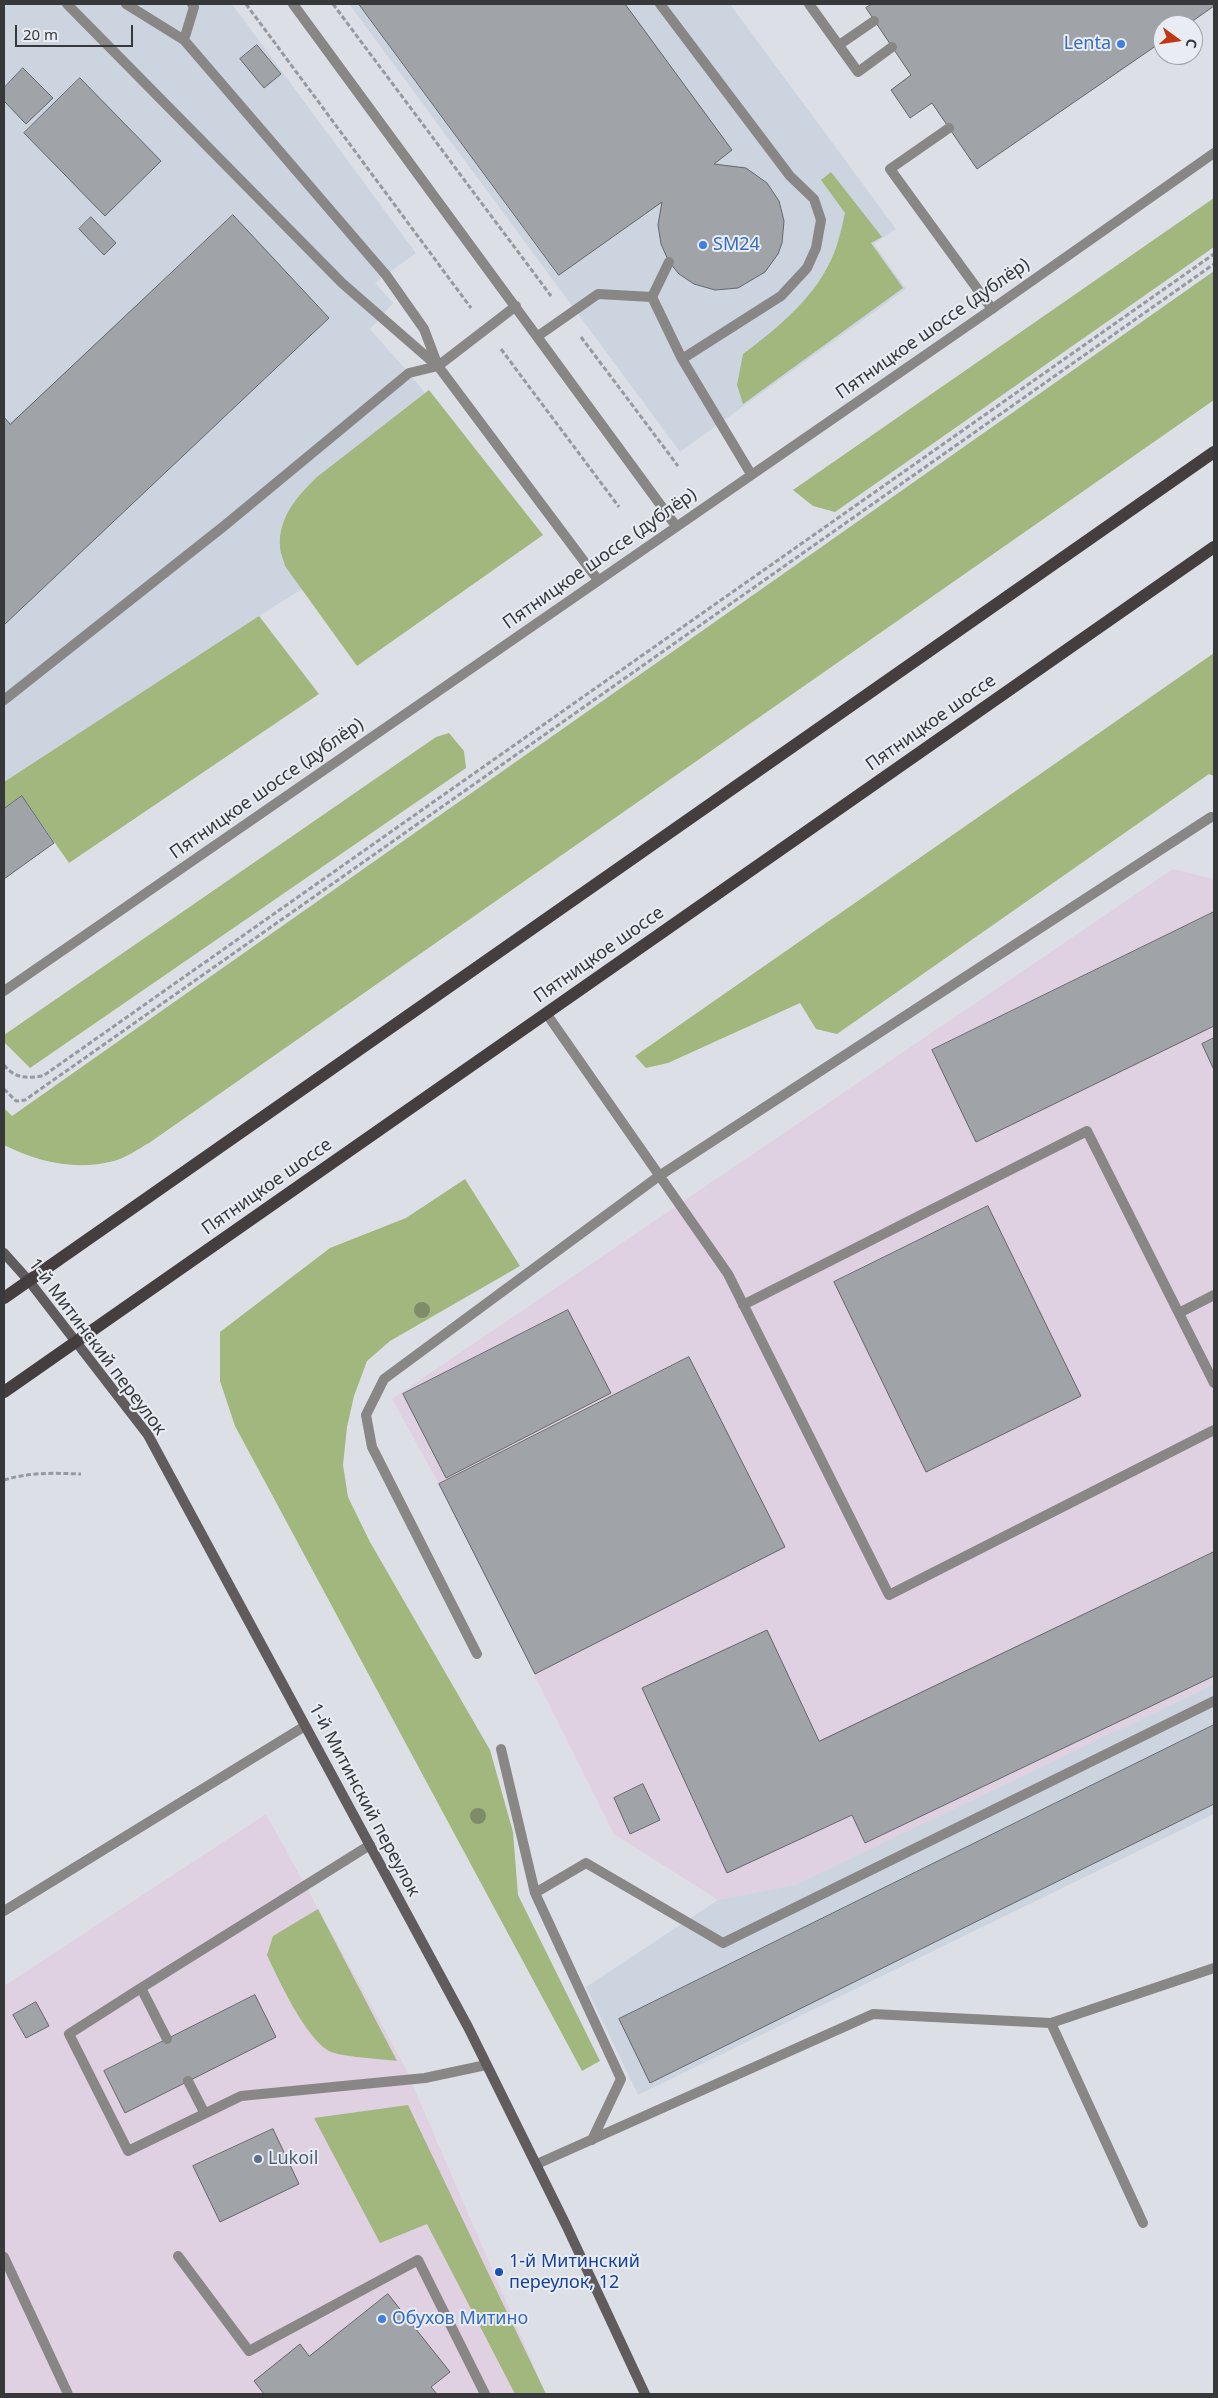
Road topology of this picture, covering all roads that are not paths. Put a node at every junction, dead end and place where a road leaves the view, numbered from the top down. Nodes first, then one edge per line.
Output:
1 (67, 4) edge
2 (126, 4) edge
3 (192, 4) edge
4 (293, 4) edge
5 (660, 4) edge
6 (809, 4) edge
7 (874, 21) dead end
8 (184, 40) junction
9 (839, 45) junction
10 (892, 47) dead end
11 (949, 128) dead end
12 (1214, 153) edge
13 (669, 262) dead end
14 (652, 297) junction
15 (516, 306) junction
16 (992, 309) junction
17 (538, 336) junction
18 (682, 359) junction
19 (438, 366) junction
20 (1214, 452) edge
21 (751, 474) junction
22 (676, 526) junction
23 (1214, 546) edge
24 (598, 580) junction
25 (4, 700) edge
26 (1211, 817) dead end
27 (4, 991) edge
28 (546, 1014) junction
29 (659, 1176) junction
30 (4, 1253) edge
31 (29, 1281) junction
32 (1214, 1295) edge
33 (4, 1298) edge
34 (743, 1305) junction
35 (1179, 1313) junction
36 (76, 1342) junction
37 (1214, 1383) edge
38 (4, 1392) edge
39 (1214, 1430) edge
40 (477, 1654) dead end
41 (1214, 1701) edge
42 (305, 1726) junction
43 (501, 1749) dead end
44 (370, 1845) junction
45 (535, 1893) junction
46 (4, 1911) edge
47 (1214, 1968) edge
48 (141, 1988) junction
49 (1051, 2023) junction
50 (167, 2040) dead end
51 (486, 2065) junction
52 (188, 2081) dead end
53 (204, 2112) junction
54 (592, 2140) junction
55 (536, 2164) junction
56 (1143, 2223) dead end
57 (178, 2256) dead end
58 (4, 2257) edge
59 (7, 2274) edge
60 (68, 2394) edge
61 (485, 2394) edge
62 (645, 2394) edge

1 - 19 street
2 - 8 street
3 - 8 street
4 - 15 street
5 - 18 street
6 - 9 street
7 - 9 street
8 - 19 street
9 - 10 street
11 - 16 street
12 - 16 street, Пятницкое шоссе (дублёр)
13 - 14 street
14 - 17 street
14 - 18 street
15 - 17 street
15 - 19 street
16 - 21 street, Пятницкое шоссе (дублёр)
17 - 22 street
18 - 21 street
19 - 24 street
19 - 25 street
20 - 31 main road
21 - 22 street, Пятницкое шоссе (дублёр)
22 - 24 street, Пятницкое шоссе (дублёр)
23 - 28 main road, Пятницкое шоссе
24 - 27 street, Пятницкое шоссе (дублёр)
26 - 29 street
28 - 29 street
28 - 36 main road, Пятницкое шоссе
29 - 34 street
29 - 40 street
30 - 31 main road, 1-й Митинский переулок
31 - 33 main road
31 - 36 main road, 1-й Митинский переулок
32 - 35 street
34 - 35 street
34 - 39 street
35 - 37 street
36 - 38 main road, Пятницкое шоссе
36 - 42 main road, 1-й Митинский переулок
41 - 45 street
42 - 44 main road, 1-й Митинский переулок
42 - 46 street
43 - 45 street
44 - 48 street
44 - 51 main road, 1-й Митинский переулок
45 - 54 street
47 - 49 street
48 - 50 street
48 - 53 street
49 - 54 street
49 - 56 street
51 - 53 street
51 - 55 main road, 1-й Митинский переулок
52 - 53 street
54 - 55 street
55 - 62 main road, 1-й Митинский переулок
57 - 61 street
58 - 59 street
59 - 60 street

